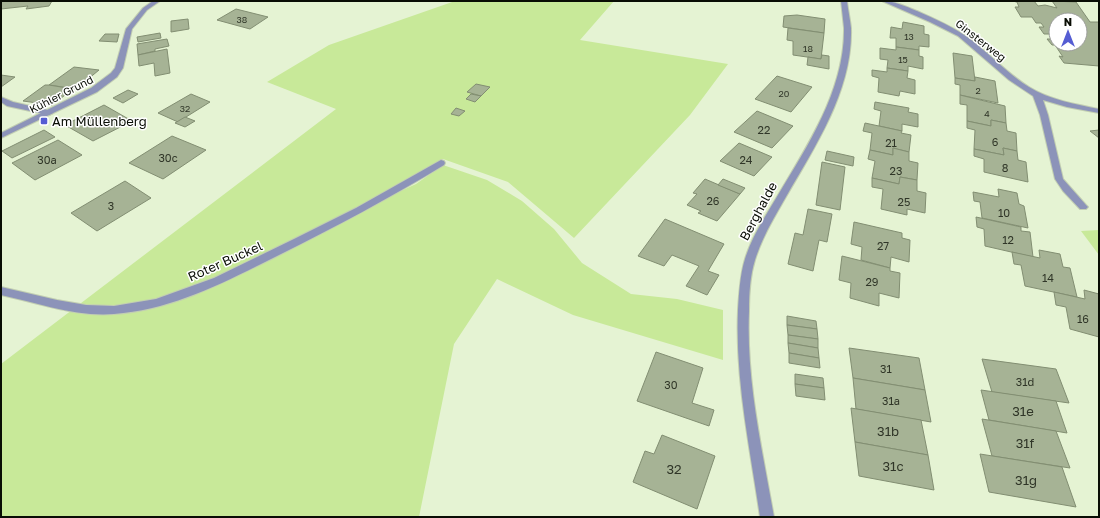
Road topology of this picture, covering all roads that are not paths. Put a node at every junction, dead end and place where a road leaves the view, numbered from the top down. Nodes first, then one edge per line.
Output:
1 (157, 1) edge
2 (844, 1) edge
3 (885, 1) edge
4 (1037, 94) junction
5 (1, 99) edge
6 (1099, 111) edge
7 (49, 113) junction
8 (1, 136) edge
9 (441, 164) dead end
10 (1083, 207) dead end
11 (1, 291) edge
12 (767, 517) edge

1 - 7 street, Kühler Grund
2 - 12 street, Berghalde
3 - 4 street, Ginsterweg
4 - 6 street, Ginsterweg
4 - 10 street
5 - 7 street
7 - 8 street, Kühler Grund
9 - 11 street, Roter Buckel

